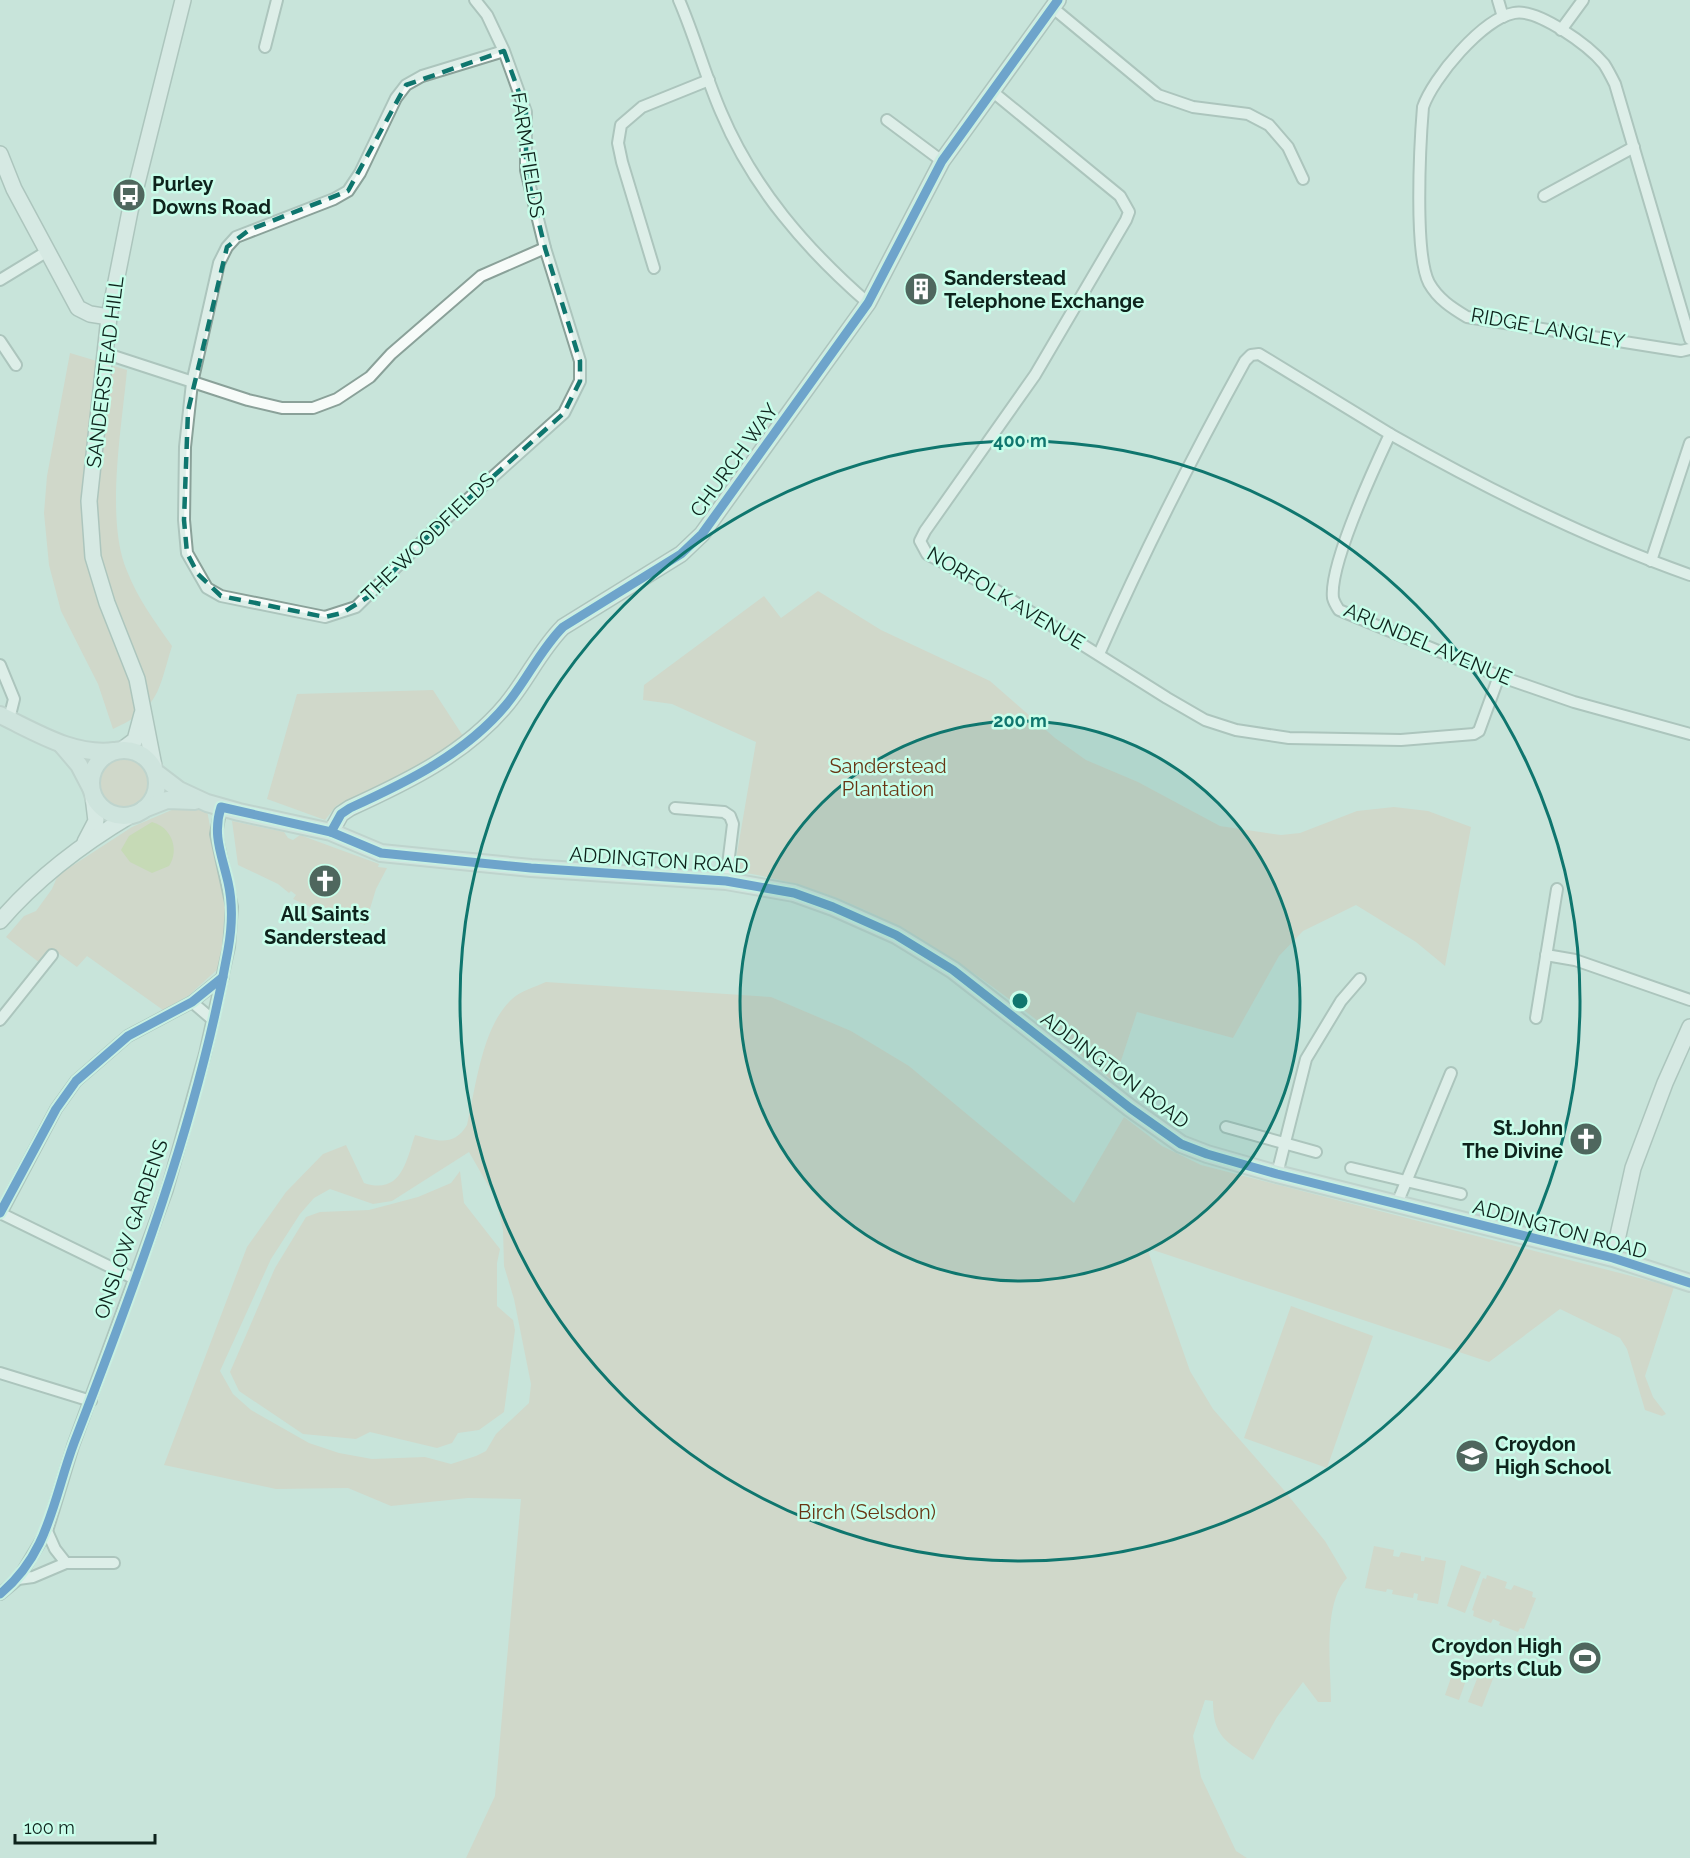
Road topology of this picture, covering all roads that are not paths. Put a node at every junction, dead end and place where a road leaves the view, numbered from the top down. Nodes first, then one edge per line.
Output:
1 (183, 0) edge
2 (277, 0) edge
3 (475, 0) edge
4 (679, 0) edge
5 (1498, 0) edge
6 (1583, 0) edge
7 (1055, 4) edge
8 (1503, 17) junction
9 (1561, 30) junction
10 (265, 46) dead end
11 (504, 51) junction
12 (709, 80) junction
13 (993, 92) junction
14 (887, 120) dead end
15 (1634, 147) junction
16 (0, 154) edge
17 (942, 161) junction
18 (1302, 179) dead end
19 (1544, 196) dead end
20 (544, 248) junction
21 (46, 252) junction
22 (654, 268) dead end
23 (0, 280) edge
24 (868, 303) junction
25 (109, 317) junction
26 (1690, 339) edge
27 (0, 341) edge
28 (1690, 350) edge
29 (104, 353) junction
30 (16, 365) dead end
31 (192, 383) junction
32 (1390, 434) junction
33 (1690, 443) edge
34 (1651, 561) junction
35 (1690, 575) edge
36 (1099, 654) junction
37 (0, 665) edge
38 (1499, 676) junction
39 (144, 707) junction
40 (4, 717) edge
41 (1690, 734) edge
42 (62, 744) junction
43 (119, 750) junction
44 (156, 770) junction
45 (92, 793) junction
46 (214, 805) junction
47 (675, 808) dead end
48 (135, 814) junction
49 (331, 832) junction
50 (81, 847) junction
51 (726, 881) junction
52 (1557, 889) dead end
53 (0, 921) edge
54 (52, 955) dead end
55 (1546, 955) junction
56 (223, 977) junction
57 (1360, 979) dead end
58 (1690, 1000) edge
59 (192, 1002) junction
60 (1536, 1018) dead end
61 (0, 1020) edge
62 (213, 1020) junction
63 (1690, 1027) edge
64 (1451, 1073) dead end
65 (1226, 1127) dead end
66 (1283, 1144) junction
67 (1316, 1152) dead end
68 (1351, 1168) dead end
69 (1277, 1174) junction
70 (1405, 1182) junction
71 (1461, 1194) dead end
72 (1396, 1206) junction
73 (0, 1213) edge
74 (1613, 1258) junction
75 (135, 1279) junction
76 (1690, 1283) edge
77 (0, 1373) edge
78 (91, 1401) junction
79 (47, 1531) junction
80 (66, 1563) junction
81 (114, 1563) dead end
82 (18, 1579) junction
83 (0, 1594) edge

1 - 25 street, SANDERSTEAD HILL
2 - 10 street
3 - 11 street, FARM FIELDS
4 - 12 street
5 - 8 street
6 - 9 street
7 - 13 street, CHURCH WAY
7 - 18 street
8 - 9 street
8 - 28 street, RIDGE LANGLEY
9 - 15 street
11 - 20 street, FARM FIELDS
11 - 31 street, THE WOODFIELDS
12 - 22 street
12 - 24 street
13 - 17 street, CHURCH WAY
13 - 36 street, NORFOLK AVENUE
14 - 17 street
15 - 19 street
15 - 26 street
16 - 21 street
17 - 24 street, CHURCH WAY
20 - 31 street
20 - 31 street, THE WOODFIELDS
21 - 23 street
21 - 25 street
24 - 49 street, CHURCH WAY
25 - 29 street, SANDERSTEAD HILL
27 - 30 street
29 - 31 street
29 - 39 street, SANDERSTEAD HILL
32 - 34 street
32 - 36 street
32 - 38 street, ARUNDEL AVENUE
33 - 34 street
34 - 35 street
36 - 38 street, NORFOLK AVENUE
37 - 40 street
38 - 41 street, ARUNDEL AVENUE
39 - 43 street, SANDERSTEAD HILL
39 - 44 street, SANDERSTEAD HILL
40 - 42 main road
42 - 43 main road
42 - 45 main road
43 - 44 main road
43 - 45 main road
44 - 46 main road
44 - 48 main road
45 - 48 main road
45 - 50 street
46 - 48 main road
46 - 49 main road, ADDINGTON ROAD
46 - 56 street, ONSLOW GARDENS
47 - 51 street
48 - 50 street
49 - 51 main road, ADDINGTON ROAD
50 - 53 street
51 - 69 main road, ADDINGTON ROAD
52 - 55 street
54 - 61 street
55 - 58 street
55 - 60 street
56 - 59 street
56 - 62 street, ONSLOW GARDENS
57 - 66 street
59 - 62 street
59 - 73 street
62 - 75 street, ONSLOW GARDENS
63 - 74 street
64 - 70 street
65 - 66 street
66 - 67 street
66 - 69 street
68 - 70 street
69 - 72 main road, ADDINGTON ROAD
70 - 71 street
70 - 72 street
72 - 74 main road, ADDINGTON ROAD
73 - 75 street
74 - 76 main road, ADDINGTON ROAD
75 - 78 street, ONSLOW GARDENS
77 - 78 street
78 - 79 street, ONSLOW GARDENS
79 - 80 street
79 - 82 street, ONSLOW GARDENS
80 - 81 street
80 - 82 street
82 - 83 street

